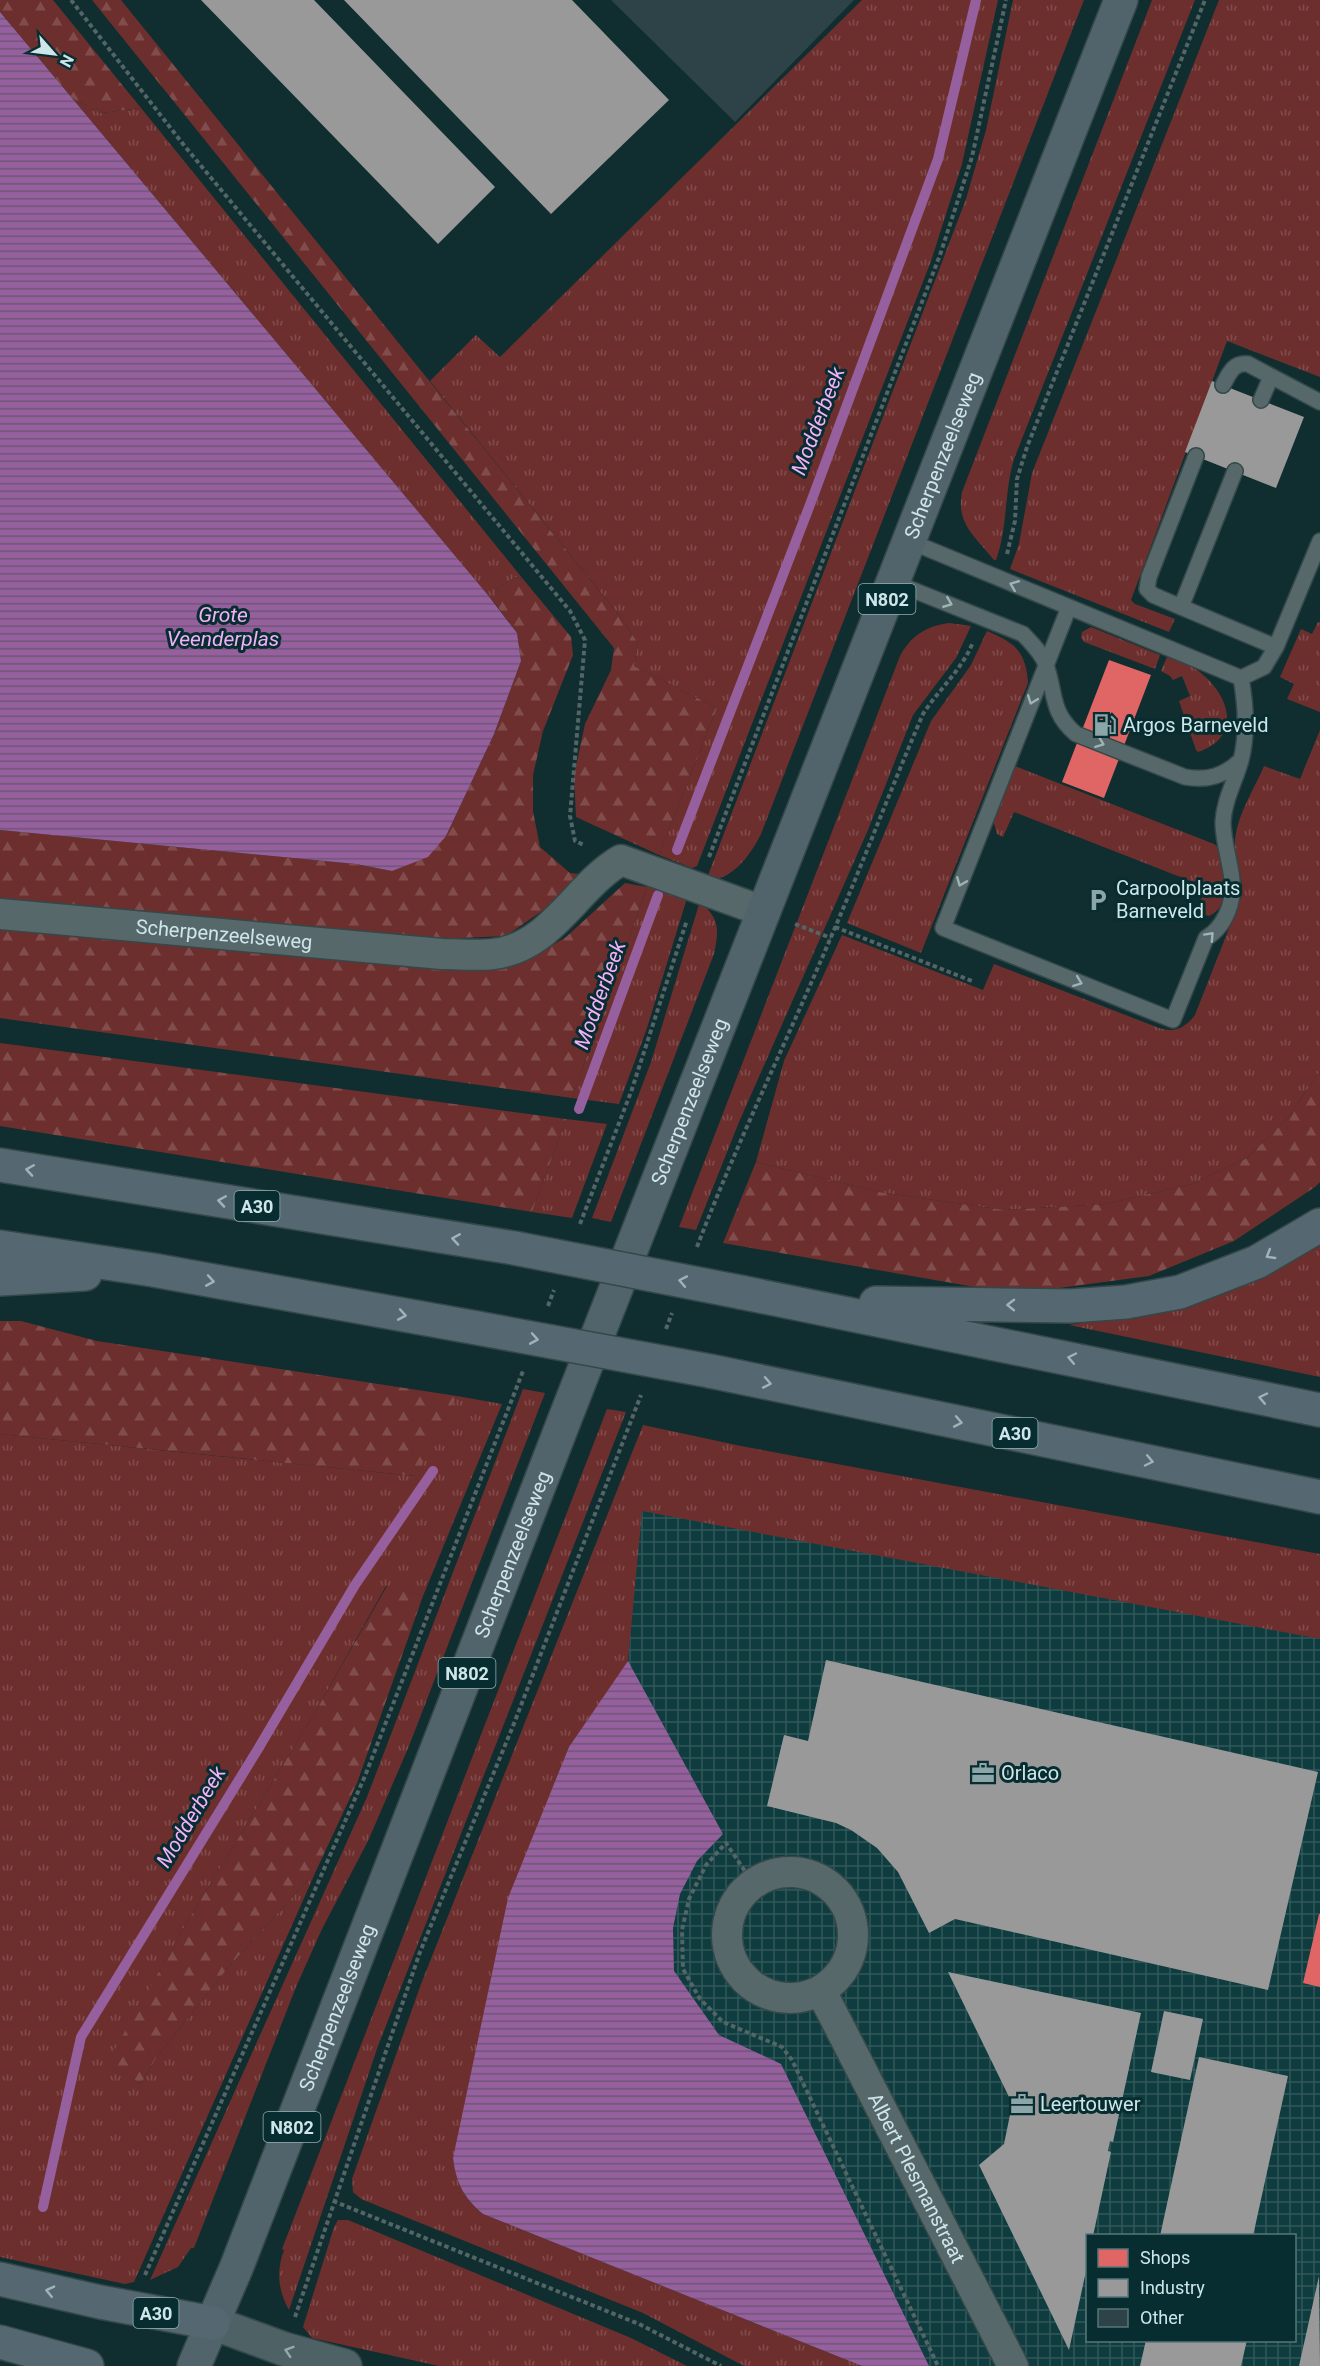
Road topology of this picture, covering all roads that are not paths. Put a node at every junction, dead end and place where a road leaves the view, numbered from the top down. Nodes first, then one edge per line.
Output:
1 (1120, 0) edge
2 (1271, 377) junction
3 (1223, 385) dead end
4 (1261, 400) dead end
5 (1320, 402) edge
6 (1196, 456) dead end
7 (1235, 471) dead end
8 (909, 541) junction
9 (1320, 541) edge
10 (893, 582) junction
11 (1069, 607) junction
12 (1182, 607) junction
13 (1276, 646) junction
14 (1046, 664) junction
15 (1241, 678) junction
16 (1241, 760) junction
17 (765, 912) junction
18 (0, 914) edge
19 (0, 1165) edge
20 (1320, 1225) edge
21 (0, 1247) edge
22 (153, 1270) junction
23 (0, 1279) edge
24 (798, 1302) junction
25 (1320, 1410) edge
26 (1320, 1497) edge
27 (821, 1991) junction
28 (0, 2279) edge
29 (213, 2323) junction
30 (0, 2342) edge
31 (87, 2366) edge
32 (194, 2366) edge
33 (345, 2366) edge
34 (1012, 2366) edge

1 - 8 main road, Scherpenzeelseweg / N802
2 - 3 lane
2 - 4 lane
2 - 5 lane
6 - 12 lane
7 - 12 lane
8 - 10 main road, Scherpenzeelseweg / N802
11 -> 8 lane
9 - 13 lane
10 -> 14 lane
10 - 17 main road, Scherpenzeelseweg / N802
11 - 14 lane
11 - 15 lane
12 - 13 lane
13 - 15 lane
14 -> 16 lane
14 -> 16 lane
15 - 16 lane
17 - 18 street, Scherpenzeelseweg
17 - 29 main road, Scherpenzeelseweg / N802
24 -> 19 highway, A30, bridge
20 -> 24 highway, A30
21 - 22 highway, A30
22 - 23 highway, A30
22 -> 26 highway, A30, bridge
25 -> 24 highway, A30
27 - 27 street
27 - 34 street, Albert Plesmanstraat
29 -> 28 highway, A30
29 - 32 main road, Scherpenzeelseweg / N802
33 -> 29 main road
30 - 31 highway

